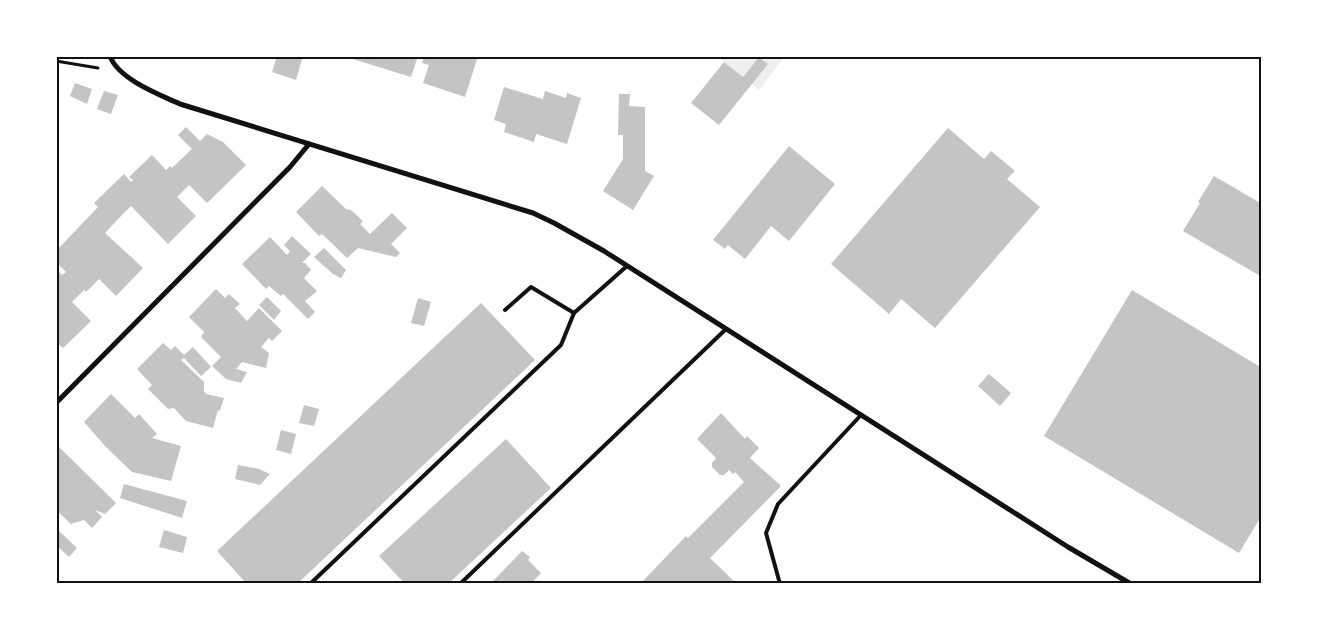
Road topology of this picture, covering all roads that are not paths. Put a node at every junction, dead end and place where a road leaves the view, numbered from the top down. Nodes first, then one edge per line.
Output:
1 (110, 56) edge
2 (309, 144) junction
3 (627, 266) junction
4 (505, 310) dead end
5 (574, 313) junction
6 (726, 329) junction
7 (56, 404) edge
8 (861, 415) junction
9 (310, 584) edge
10 (460, 584) edge
11 (780, 584) edge
12 (1131, 584) edge

1 - 2 street
2 - 3 street
2 - 7 street
3 - 5 lane
3 - 6 street
4 - 5 lane
5 - 9 lane
6 - 8 street
6 - 10 lane
8 - 11 lane
8 - 12 street

